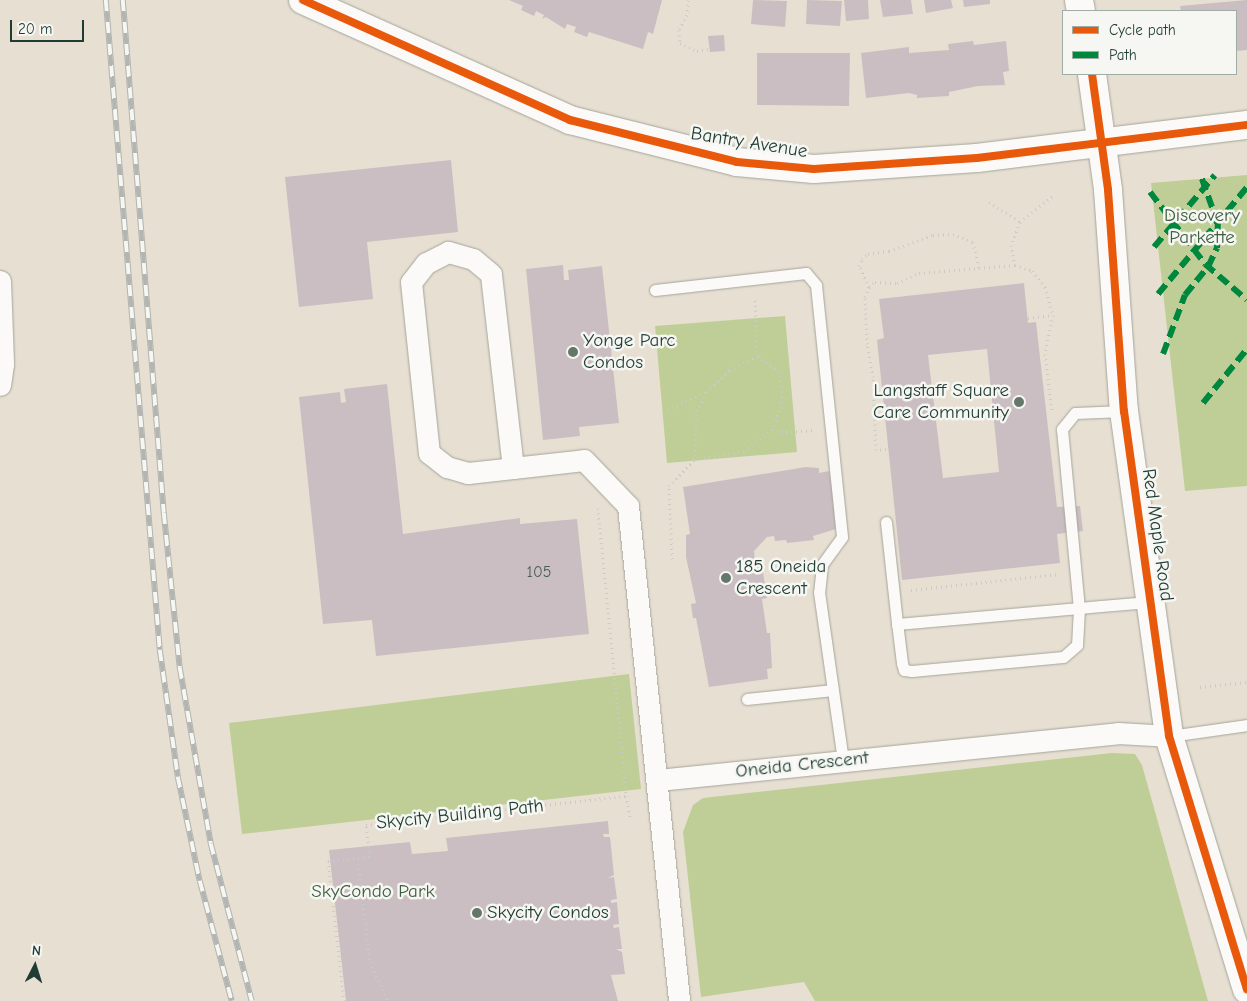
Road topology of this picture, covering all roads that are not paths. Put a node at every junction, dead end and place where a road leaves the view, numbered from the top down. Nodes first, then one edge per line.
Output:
1 (303, 0) edge
2 (1092, 75) edge
3 (1247, 125) edge
4 (1100, 140) junction
5 (0, 281) edge
6 (655, 290) dead end
7 (0, 385) edge
8 (1124, 411) junction
9 (513, 468) junction
10 (886, 522) dead end
11 (1149, 602) junction
12 (1079, 608) junction
13 (897, 624) junction
14 (833, 690) junction
15 (746, 699) dead end
16 (1247, 725) edge
17 (1169, 736) junction
18 (843, 761) junction
19 (658, 780) junction
20 (1246, 982) edge
21 (679, 1001) edge

1 - 4 street, Bantry Avenue
2 - 4 street, Red Maple Road
3 - 4 street, Bantry Avenue
4 - 8 street, Red Maple Road
5 - 7 street
6 - 14 lane
8 - 11 street, Red Maple Road
8 - 12 lane
9 - 9 street
9 - 19 street
10 - 13 lane
11 - 12 lane
11 - 17 street, Red Maple Road
12 - 13 lane
12 - 13 lane
14 - 15 lane
14 - 18 lane
16 - 17 lane
17 - 18 street, Oneida Crescent
17 - 20 street, Red Maple Road
18 - 19 street, Oneida Crescent
19 - 21 street

